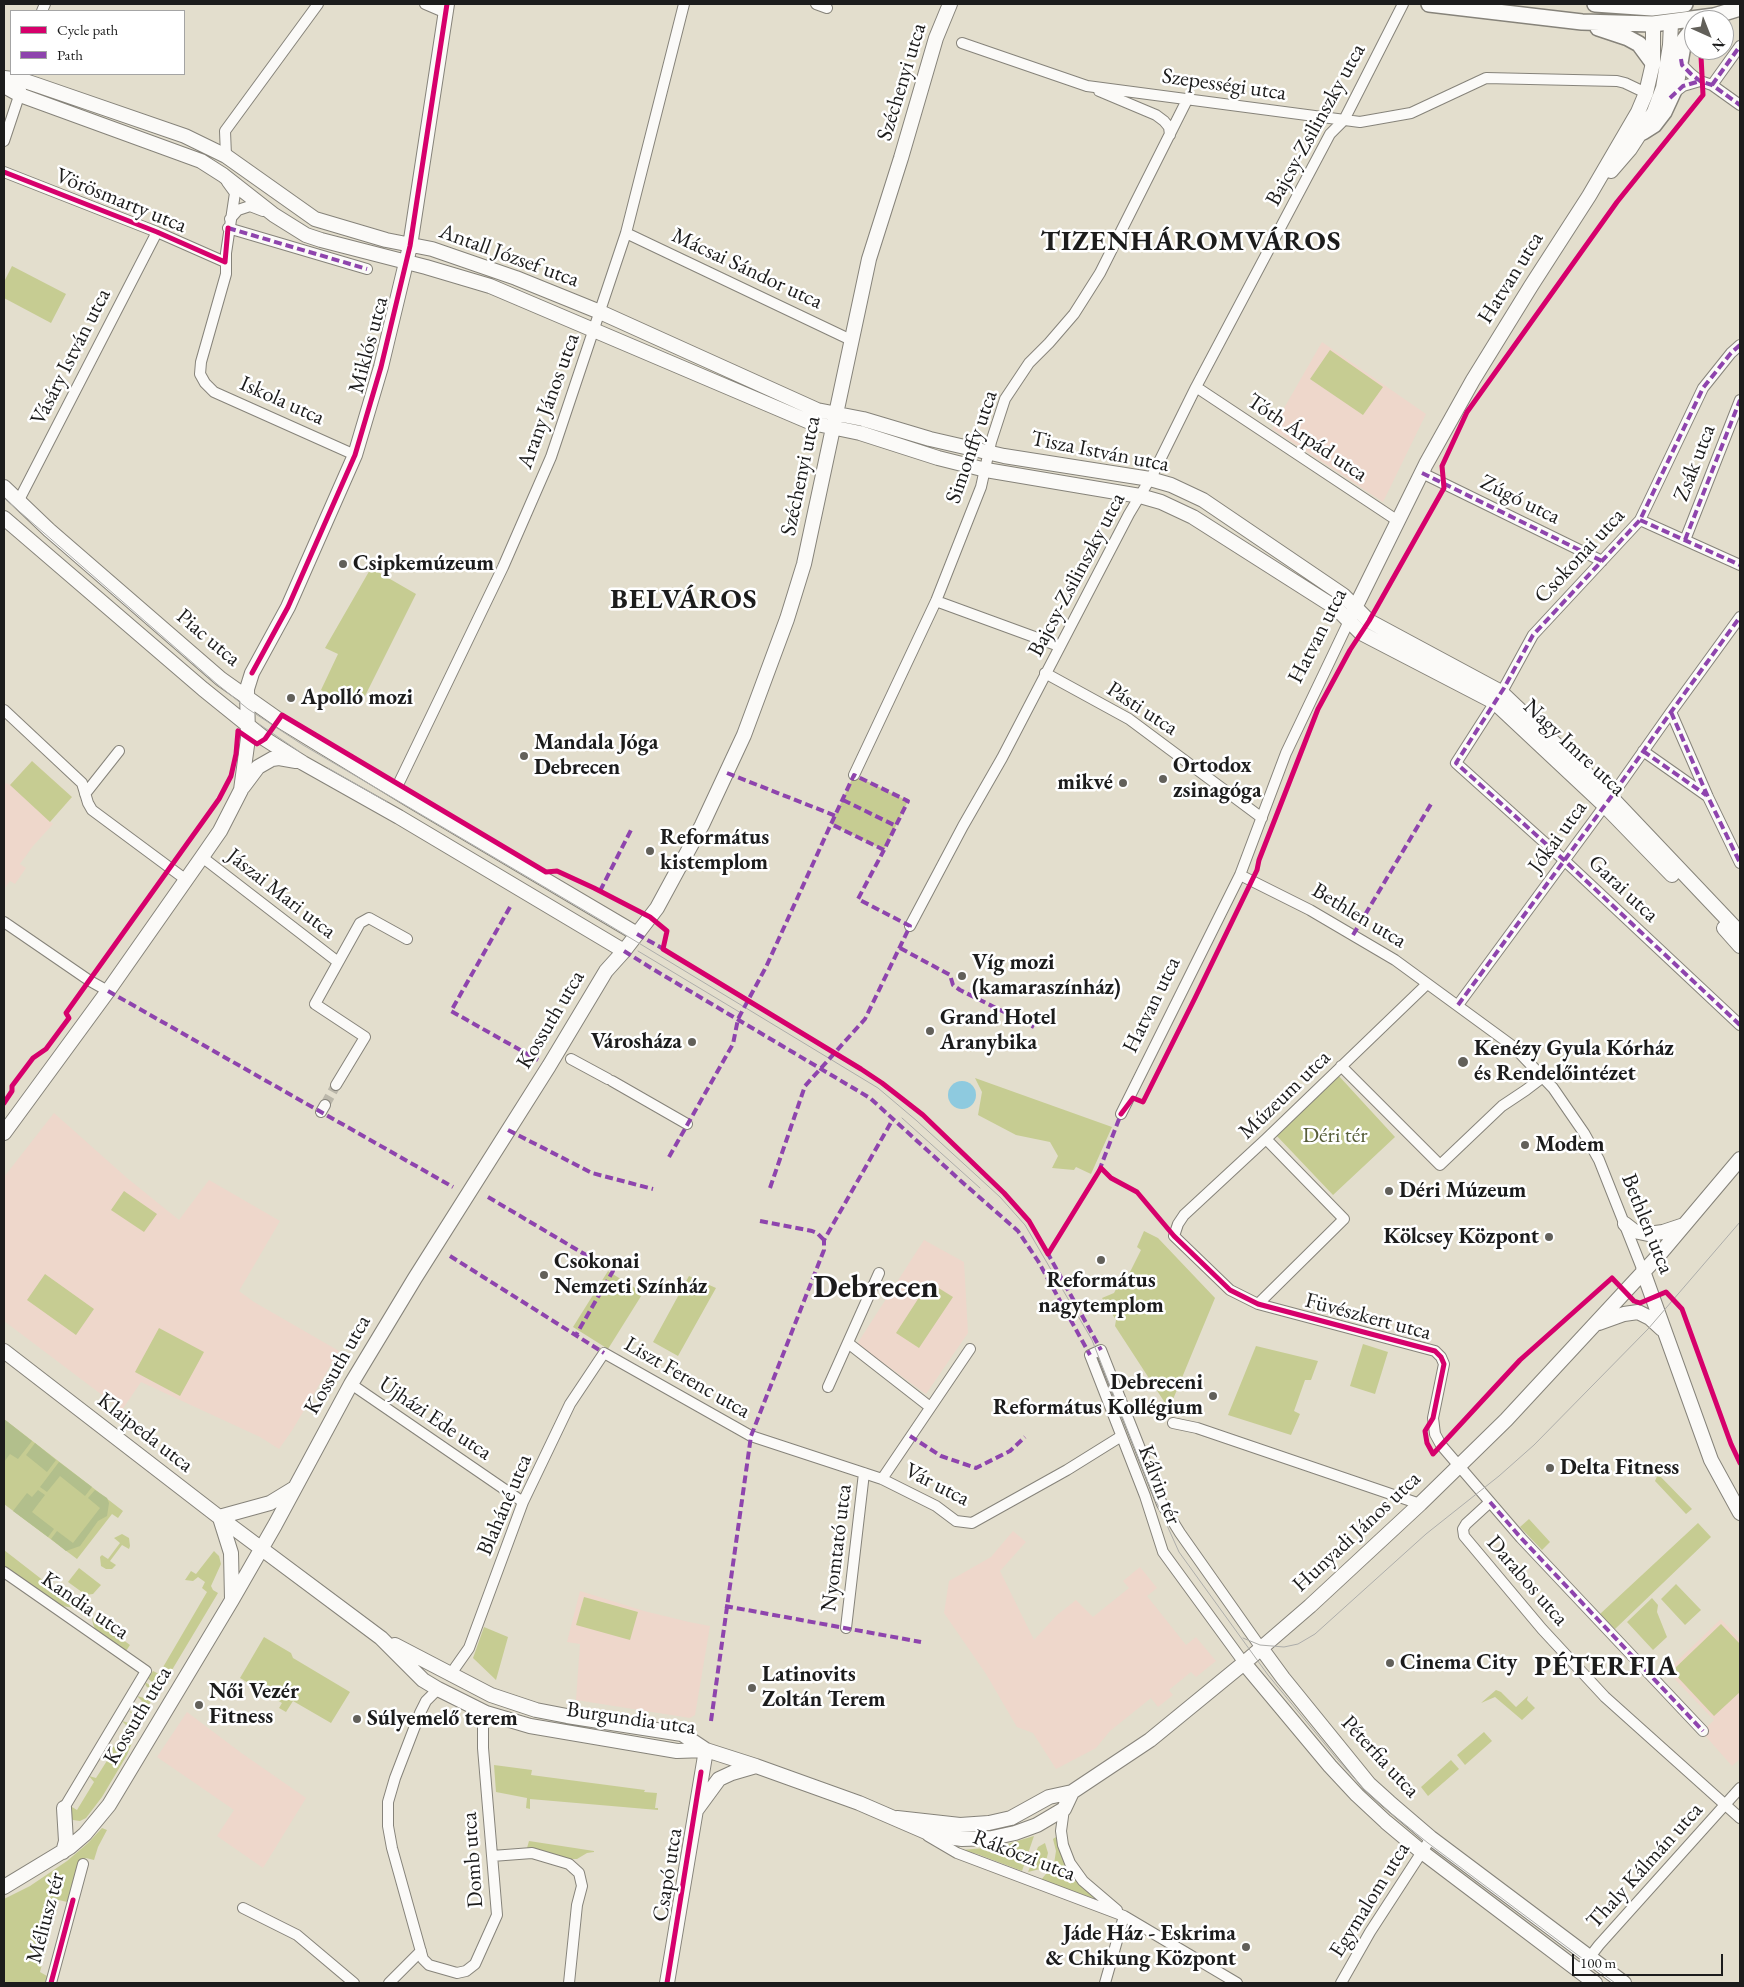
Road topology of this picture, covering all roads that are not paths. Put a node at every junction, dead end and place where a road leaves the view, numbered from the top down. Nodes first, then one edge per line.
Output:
1 (318, 4) edge
2 (426, 4) edge
3 (684, 4) edge
4 (816, 4) edge
5 (950, 4) edge
6 (1403, 4) edge
7 (1429, 4) edge
8 (1595, 4) edge
9 (1677, 5) edge
10 (447, 8) edge
11 (827, 8) dead end
12 (1652, 8) junction
13 (1684, 21) edge
14 (1582, 22) junction
15 (1671, 23) junction
16 (1653, 24) junction
17 (1684, 40) edge
18 (962, 43) dead end
19 (1740, 46) edge
20 (1681, 59) junction
21 (1653, 63) junction
22 (22, 77) edge
23 (4, 78) edge
24 (1700, 80) junction
25 (1712, 85) junction
26 (4, 86) edge
27 (1086, 86) junction
28 (1646, 93) junction
29 (20, 95) junction
30 (1188, 98) junction
31 (1670, 98) junction
32 (1740, 106) edge
33 (1344, 120) junction
34 (1643, 132) junction
35 (1170, 135) junction
36 (4, 141) edge
37 (226, 156) junction
38 (4, 172) edge
39 (223, 175) junction
40 (1589, 196) junction
41 (274, 215) junction
42 (229, 224) junction
43 (156, 232) junction
44 (626, 233) junction
45 (410, 246) junction
46 (225, 262) junction
47 (407, 262) junction
48 (367, 269) dead end
49 (600, 312) junction
50 (595, 330) junction
51 (851, 340) junction
52 (1740, 345) edge
53 (1196, 387) junction
54 (1740, 400) edge
55 (834, 420) junction
56 (989, 453) junction
57 (355, 454) junction
58 (986, 470) junction
59 (1422, 473) junction
60 (1150, 479) junction
61 (4, 487) edge
62 (1140, 496) junction
63 (19, 500) junction
64 (4, 518) edge
65 (1398, 520) junction
66 (1640, 520) junction
67 (1685, 540) junction
68 (1602, 561) junction
69 (1740, 565) edge
70 (936, 601) junction
71 (1356, 607) junction
72 (1740, 617) edge
73 (1348, 621) junction
74 (1059, 646) junction
75 (1045, 673) junction
76 (241, 693) junction
77 (208, 694) junction
78 (1498, 697) junction
79 (4, 710) edge
80 (1670, 712) junction
81 (248, 725) junction
82 (119, 750) dead end
83 (1643, 751) junction
84 (303, 763) junction
85 (1456, 763) joint
86 (854, 775) dead end
87 (241, 790) junction
88 (395, 791) junction
89 (86, 794) junction
90 (1708, 797) junction
91 (1608, 802) junction
92 (1262, 818) junction
93 (202, 857) junction
94 (1564, 860) junction
95 (1740, 863) edge
96 (1240, 874) junction
97 (186, 879) junction
98 (4, 922) edge
99 (910, 926) dead end
100 (1740, 933) edge
101 (637, 934) junction
102 (407, 939) dead end
103 (1740, 946) edge
104 (624, 951) junction
105 (338, 962) junction
106 (1427, 984) junction
107 (108, 991) junction
108 (1458, 1005) junction
109 (1740, 1024) edge
110 (571, 1059) dead end
111 (1342, 1066) junction
112 (1543, 1076) junction
113 (336, 1085) tunnel mouth
114 (1121, 1114) dead end
115 (687, 1124) dead end
116 (4, 1133) edge
117 (1266, 1139) junction
118 (1740, 1159) edge
119 (1625, 1224) junction
120 (1684, 1224) junction
121 (1643, 1271) junction
122 (879, 1273) dead end
123 (1230, 1290) joint
124 (1258, 1304) junction
125 (1594, 1326) junction
126 (1665, 1333) junction
127 (848, 1343) junction
128 (970, 1348) dead end
129 (4, 1351) edge
130 (604, 1353) joint
131 (350, 1384) junction
132 (828, 1387) dead end
133 (930, 1407) junction
134 (1173, 1423) dead end
135 (751, 1436) joint
136 (1120, 1437) junction
137 (1458, 1466) junction
138 (864, 1473) junction
139 (882, 1479) junction
140 (294, 1488) junction
141 (523, 1502) junction
142 (1490, 1502) junction
143 (1162, 1504) joint
144 (1420, 1504) junction
145 (1740, 1514) edge
146 (219, 1517) junction
147 (1161, 1542) joint
148 (262, 1549) junction
149 (4, 1572) edge
150 (232, 1600) junction
151 (846, 1628) dead end
152 (382, 1638) junction
153 (1261, 1648) junction
154 (1244, 1663) junction
155 (146, 1671) joint
156 (450, 1675) junction
157 (438, 1689) junction
158 (486, 1713) junction
159 (1703, 1731) dead end
160 (706, 1750) junction
161 (756, 1766) junction
162 (1740, 1788) edge
163 (1072, 1792) junction
164 (1725, 1805) junction
165 (1064, 1809) junction
166 (64, 1812) junction
167 (694, 1812) junction
168 (897, 1818) junction
169 (1740, 1818) edge
170 (92, 1827) junction
171 (914, 1827) junction
172 (961, 1832) junction
173 (1431, 1838) junction
174 (63, 1852) junction
175 (1422, 1852) junction
176 (492, 1856) junction
177 (83, 1864) dead end
178 (4, 1887) edge
179 (243, 1908) dead end
180 (1124, 1916) junction
181 (421, 1951) junction
182 (1589, 1957) junction
183 (1579, 1971) junction
184 (51, 1983) edge
185 (354, 1983) edge
186 (389, 1983) edge
187 (569, 1983) edge
188 (667, 1983) edge
189 (1105, 1983) edge
190 (1237, 1983) edge
191 (1341, 1983) edge
192 (1595, 1983) edge
193 (1624, 1983) edge

1 - 37 street
2 - 10 street
3 - 44 street, Arany János utca
4 - 11 street
5 - 51 street, Széchenyi utca
6 - 33 street, Bajcsy-Zsilinszky utca
7 - 14 main road
8 - 12 main road
9 - 12 main road
9 - 15 main road
10 - 45 street, Miklós utca
12 - 16 main road
13 - 15 main road
14 - 16 main road
14 - 21 main road
15 - 16 main road
15 - 34 street, Hatvan utca
16 - 21 street, Hatvan utca
17 - 20 main road
18 - 27 street, Szepességi utca
19 - 25 street
20 - 24 street
20 - 31 main road
21 - 28 street, Hatvan utca
22 - 23 street, Antall József utca
22 - 29 street
22 - 37 street, Antall József utca
24 - 25 street
24 - 31 street
25 - 32 street
26 - 29 street, Antall József utca
27 - 30 street, Szepességi utca
27 - 35 street, Szepességi utca
28 - 33 street, Szepességi utca
28 - 40 street, Hatvan utca
29 - 36 street
29 - 39 street, Antall József utca
30 - 33 street, Szepességi utca
30 - 35 street, Simonffy utca
31 - 34 main road
33 - 53 street, Bajcsy-Zsilinszky utca
34 - 40 street, Hatvan utca
35 - 56 street, Simonffy utca
37 - 45 street, Antall József utca
38 - 43 street, Vörösmarty utca
39 - 41 street, Antall József utca
39 - 42 street
40 - 59 street, Hatvan utca
41 - 42 street
41 - 47 street, Antall József utca
42 - 46 street
42 - 48 street
43 - 46 street, Vörösmarty utca
43 - 63 street, Vásáry István utca
44 - 49 street, Arany János utca
44 - 51 street, Mácsai Sándor utca
45 - 47 street, Miklós utca
45 - 49 street, Antall József utca
46 - 57 street, Iskola utca
47 - 50 street, Antall József utca
47 - 57 street, Miklós utca
49 - 50 street, Arany János utca
49 - 55 street, Antall József utca
50 - 55 street, Antall József utca
50 - 88 street, Arany János utca
51 - 55 street, Széchenyi utca
52 - 66 street, Csokonai utca
53 - 60 street, Bajcsy-Zsilinszky utca
53 - 65 street, Tóth Árpád utca
54 - 67 street, Zsák utca
55 - 56 street, Tisza István utca
55 - 58 street, Tisza István utca
55 - 101 street, Széchenyi utca
56 - 58 street, Simonffy utca
56 - 60 street, Tisza István utca
57 - 76 street, Miklós utca
58 - 62 street, Tisza István utca
58 - 70 street, Simonffy utca
59 - 65 street, Hatvan utca
59 - 68 street, Zúgó utca
60 - 62 street, Bajcsy-Zsilinszky utca
60 - 71 street, Tisza István utca
61 - 63 street, Piac utca
62 - 73 street, Tisza István utca
62 - 74 street, Bajcsy-Zsilinszky utca
63 - 76 street, Piac utca
64 - 77 street, Piac utca
65 - 71 street, Hatvan utca
66 - 67 street
66 - 68 street, Csokonai utca
67 - 69 street
68 - 78 street, Csokonai utca
70 - 74 street
70 - 86 street, Simonffy utca
71 - 73 street, Hatvan utca
71 - 78 street, Nagy Imre utca
72 - 80 street, Jókai utca
73 - 78 street, Nagy Imre utca
73 - 92 street, Hatvan utca
74 - 75 street, Bajcsy-Zsilinszky utca
75 - 92 street, Pásti utca
75 - 99 street, Bajcsy-Zsilinszky utca
76 - 77 street
76 - 81 street
76 - 88 street, Piac utca
77 - 81 street, Piac utca
78 - 85 street, Csokonai utca
78 - 91 street, Nagy Imre utca
79 - 89 street
80 - 83 street, Jókai utca
80 - 90 street
81 - 84 street, Piac utca
81 - 87 street
82 - 89 street
83 - 90 street
83 - 91 street, Jókai utca
84 - 87 street
84 - 104 street, Piac utca
85 - 94 street, Garai utca
87 - 93 street
88 - 101 street, Piac utca
89 - 97 street
90 - 95 street
91 - 94 street, Jókai utca
91 - 100 street, Nagy Imre utca
91 - 103 street, Nagy Imre utca
92 - 96 street, Hatvan utca
93 - 97 street
93 - 105 street, Jászai Mari utca
94 - 108 street, Jókai utca
94 - 109 street, Garai utca
96 - 106 street, Bethlen utca
96 - 114 street, Hatvan utca
97 - 107 street
98 - 107 street
101 - 104 street, Kossuth utca
102 - 105 street
104 - 131 street, Kossuth utca
105 - 113 street
106 - 108 street, Bethlen utca
106 - 111 street, Múzeum utca
107 - 116 street
108 - 112 street, Bethlen utca
110 - 115 street
111 - 112 street
111 - 117 street, Múzeum utca
112 - 119 street, Bethlen utca
117 - 123 street, Múzeum utca
117 - 124 street
118 - 120 street, Hunyadi János utca
119 - 120 street
119 - 121 street, Bethlen utca
120 - 121 street, Hunyadi János utca
121 - 125 street, Hunyadi János utca
121 - 126 street, Bethlen utca
122 - 127 street
123 - 124 street, Füvészkert utca
124 - 137 street, Füvészkert utca
125 - 126 street
125 - 137 street, Hunyadi János utca
126 - 145 street, Bethlen utca
127 - 132 street
127 - 133 street
128 - 133 street
129 - 146 street, Klaipeda utca
130 - 135 street, Liszt Ferenc utca
130 - 141 street, Blaháné utca
131 - 140 street, Kossuth utca
131 - 141 street, Újházi Ede utca
133 - 139 street
134 - 144 street
135 - 138 street, Vár utca
136 - 139 street, Vár utca
136 - 143 street, Kálvin tér
136 - 147 street, Kálvin tér
137 - 142 street, Darabos utca
137 - 144 street, Hunyadi János utca
138 - 139 street, Vár utca
138 - 151 street, Nyomtató utca
140 - 146 street
140 - 148 street, Kossuth utca
141 - 156 street, Blaháné utca
142 - 159 street
142 - 164 street, Darabos utca
143 - 153 street, Péterfia utca
144 - 153 street, Hunyadi János utca
146 - 148 street, Klaipeda utca
146 - 150 street
147 - 154 street, Péterfia utca
148 - 150 street, Kossuth utca
148 - 152 street, Burgundia utca
149 - 155 street, Kandia utca
150 - 170 street, Kossuth utca
152 - 156 street, Burgundia utca
152 - 157 street, Burgundia utca
153 - 154 street, Hunyadi János utca
153 - 173 street, Péterfia utca
154 - 163 street, Hunyadi János utca
154 - 175 street, Péterfia utca
155 - 166 street, Kossuth utca
156 - 157 street
156 - 160 street, Burgundia utca
157 - 158 street, Burgundia utca
157 - 181 street
158 - 160 street, Burgundia utca
158 - 176 street, Domb utca
160 - 161 street, Rákóczi utca
160 - 167 street, Csapó utca
161 - 167 street
161 - 168 street, Rákóczi utca
162 - 164 street, Thaly Kálmán utca
163 - 165 street
163 - 172 street, Hunyadi János utca
164 - 169 street, Darabos utca
164 - 182 street, Thaly Kálmán utca
165 - 172 street
165 - 180 street, Rákóczi utca
166 - 170 street
166 - 174 street
167 - 188 street, Csapó utca
168 - 171 street, Rákóczi utca
168 - 172 street, Rákóczi utca
170 - 174 street, Méliusz tér
171 - 172 street, Rákóczi utca
171 - 180 street, Rákóczi utca
173 - 175 street, Egymalom utca
173 - 182 street, Péterfia utca
174 - 178 street, Méliusz tér
175 - 183 street, Péterfia utca
175 - 191 street, Egymalom utca
176 - 181 street, Domb utca
176 - 187 street
177 - 184 street, Méliusz tér
179 - 185 street
180 - 189 street
180 - 190 street, Rákóczi utca
181 - 186 street
182 - 183 street, Thaly Kálmán utca
182 - 193 street, Péterfia utca
183 - 192 street, Péterfia utca

